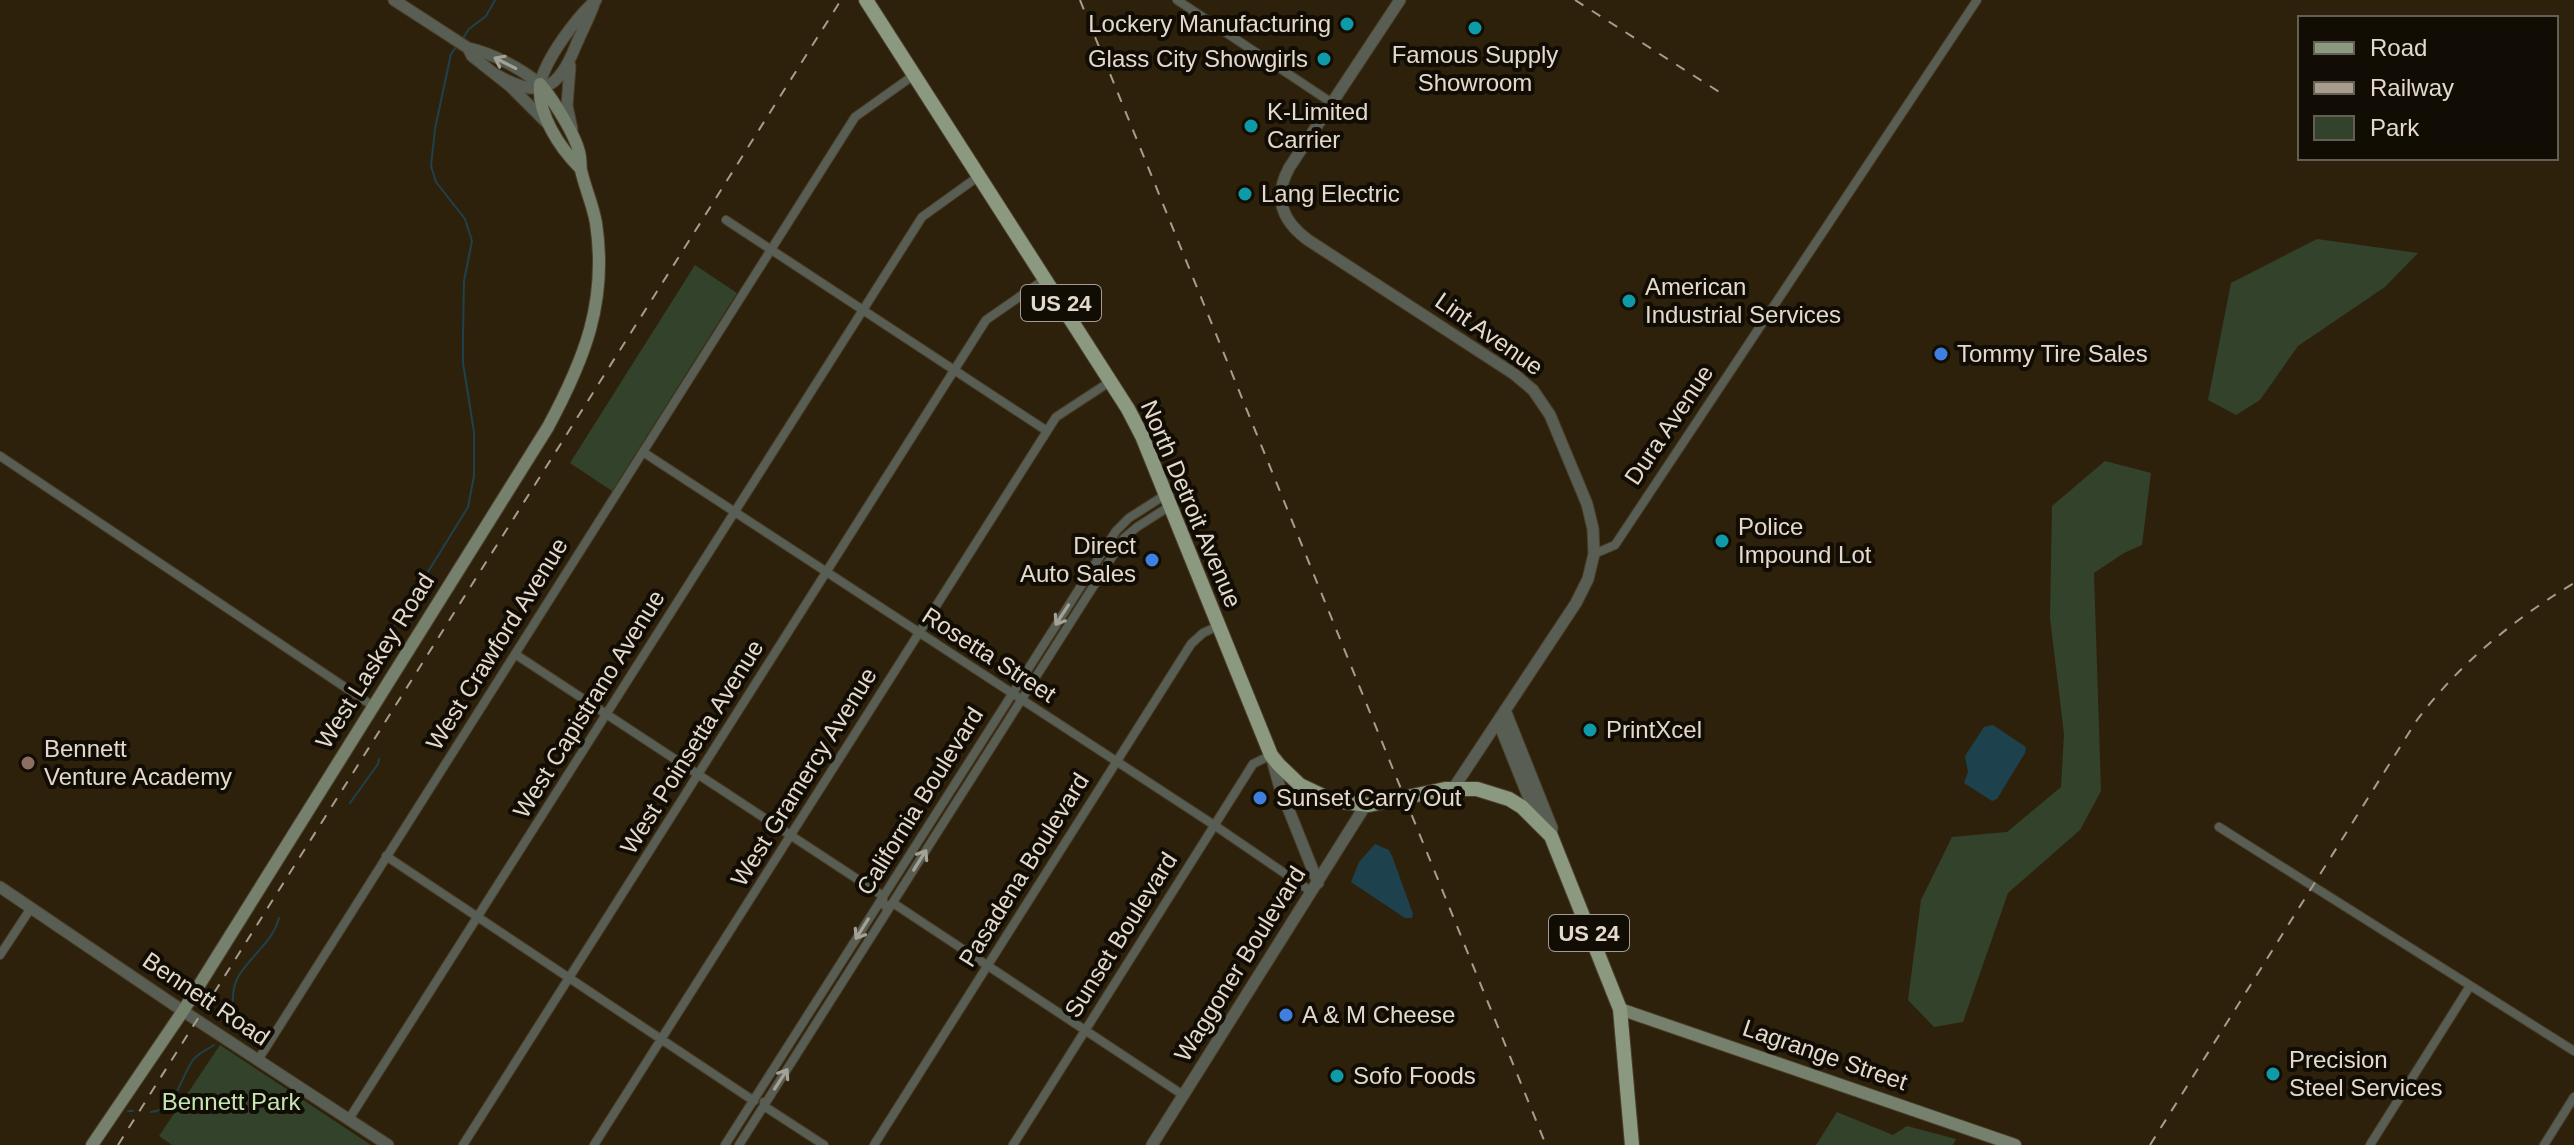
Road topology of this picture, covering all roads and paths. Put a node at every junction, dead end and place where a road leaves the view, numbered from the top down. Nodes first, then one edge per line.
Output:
1 (394, 0) edge
2 (596, 0) edge
3 (866, 0) edge
4 (1177, 0) edge
5 (1400, 0) edge
6 (1977, 0) edge
7 (468, 48) junction
8 (571, 59) junction
9 (495, 74) junction
10 (914, 75) junction
11 (540, 86) junction
12 (1332, 103) junction
13 (549, 125) junction
14 (574, 137) junction
15 (580, 168) junction
16 (979, 176) junction
17 (726, 220) dead end
18 (771, 250) junction
19 (1045, 279) junction
20 (863, 310) junction
21 (954, 370) junction
22 (1111, 381) junction
23 (1047, 431) junction
24 (643, 452) junction
25 (0, 456) edge
26 (1168, 500) junction
27 (734, 512) junction
28 (1594, 554) junction
29 (826, 572) junction
30 (1084, 580) junction
31 (1094, 586) junction
32 (1218, 626) junction
33 (919, 633) junction
34 (515, 654) junction
35 (1012, 694) junction
36 (1021, 700) junction
37 (373, 706) junction
38 (607, 714) junction
39 (1502, 716) junction
40 (1271, 755) junction
41 (1116, 763) junction
42 (698, 775) junction
43 (1453, 789) junction
44 (948, 795) junction
45 (957, 801) junction
46 (1365, 806) junction
47 (1539, 824) junction
48 (1214, 825) junction
49 (2219, 827) dead end
50 (791, 836) junction
51 (1551, 836) junction
52 (386, 856) junction
53 (0, 887) edge
54 (1315, 888) junction
55 (883, 896) junction
56 (893, 903) junction
57 (31, 908) junction
58 (479, 917) junction
59 (0, 955) edge
60 (987, 965) junction
61 (570, 977) junction
62 (2470, 986) junction
63 (819, 999) junction
64 (829, 1005) junction
65 (1620, 1009) junction
66 (183, 1011) junction
67 (1085, 1030) junction
68 (662, 1039) junction
69 (2574, 1051) edge
70 (258, 1060) junction
71 (1183, 1095) junction
72 (2574, 1097) edge
73 (754, 1099) junction
74 (764, 1106) junction
75 (349, 1119) junction
76 (92, 1145) edge
77 (388, 1145) edge
78 (463, 1145) edge
79 (594, 1145) edge
80 (725, 1145) edge
81 (739, 1145) edge
82 (824, 1145) edge
83 (874, 1145) edge
84 (1013, 1145) edge
85 (1152, 1145) edge
86 (1632, 1145) edge
87 (2015, 1145) edge
88 (2370, 1145) edge
89 (2544, 1145) edge

1 - 7 street
2 - 8 street
2 - 11 street
3 - 10 main road, North Detroit Avenue / US 24
4 - 12 street
5 - 12 street
6 - 28 street, Dura Avenue
7 - 9 street
11 -> 7 street
8 - 11 street
8 - 14 street, West Laskey Road
9 - 11 street
9 - 13 street
10 - 16 main road, North Detroit Avenue / US 24
10 - 18 street, West Crawford Avenue
11 - 13 main road, West Laskey Road
11 - 14 main road, West Laskey Road
12 - 28 street, Lint Avenue
13 - 15 main road, West Laskey Road
14 - 15 main road, West Laskey Road
15 - 37 main road, West Laskey Road
16 - 19 main road, North Detroit Avenue / US 24
16 - 20 street, West Capistrano Avenue
17 - 18 street
18 - 20 street
18 - 24 street, West Crawford Avenue
19 - 21 street, West Poinsetta Avenue
19 - 22 main road, North Detroit Avenue / US 24
20 - 21 street
20 - 27 street, West Capistrano Avenue
21 - 23 street
21 - 29 street, West Poinsetta Avenue
22 - 23 street, West Gramercy Avenue
22 - 26 main road, North Detroit Avenue / US 24
23 - 33 street, West Gramercy Avenue
24 - 27 street, Rosetta Street
24 - 34 street, West Crawford Avenue
25 - 37 street
26 - 30 street, California Boulevard
26 - 31 street, California Boulevard
26 - 32 main road, North Detroit Avenue / US 24
27 - 29 street, Rosetta Street
27 - 38 street, West Capistrano Avenue
28 - 39 street
29 - 33 street, Rosetta Street
29 - 42 street, West Poinsetta Avenue
30 - 31 street
30 -> 35 street, California Boulevard
31 - 36 street, California Boulevard
32 - 40 main road, North Detroit Avenue / US 24
32 - 41 street, Pasadena Boulevard
33 - 35 street, Rosetta Street
33 - 50 street, West Gramercy Avenue
34 - 38 street
34 - 52 street, West Crawford Avenue
35 - 36 street, Rosetta Street
35 - 44 street, California Boulevard
36 - 41 street, Rosetta Street
36 - 45 street, California Boulevard
37 - 66 main road, West Laskey Road
38 - 42 street
38 - 58 street, West Capistrano Avenue
39 - 43 street
39 - 47 street
39 - 51 street
40 - 46 main road, North Detroit Avenue / US 24
40 - 48 street, Sunset Boulevard
40 - 54 street, North Detroit Avenue
41 - 48 street, Rosetta Street
41 - 60 street, Pasadena Boulevard
42 - 50 street
42 - 61 street, West Poinsetta Avenue
43 - 46 main road, North Detroit Avenue / US 24
43 - 47 main road, North Detroit Avenue / US 24
44 - 45 street
44 - 55 street, California Boulevard
56 -> 45 street, California Boulevard
46 - 54 street, Waggoner Boulevard
47 - 51 main road, North Detroit Avenue / US 24
48 - 54 street, Rosetta Street
48 - 67 street, Sunset Boulevard
49 - 62 street
50 - 55 street
50 - 68 street, West Gramercy Avenue
51 - 65 main road, North Detroit Avenue / US 24
52 - 58 street
52 - 70 street, West Crawford Avenue
53 - 57 street, Bennett Road
54 - 71 street, Waggoner Boulevard
55 - 56 street
55 -> 63 street, California Boulevard
56 - 60 street
56 - 64 street, California Boulevard
57 - 59 street
57 - 66 street, Bennett Road
58 - 61 street
58 - 75 street, West Capistrano Avenue
60 - 67 street
60 - 83 street, Pasadena Boulevard
61 - 68 street
61 - 78 street, West Poinsetta Avenue
62 - 69 street
62 - 88 street
63 - 64 street
63 - 73 street, California Boulevard
74 -> 64 street, California Boulevard
65 - 86 main road, North Detroit Avenue / US 24
65 - 87 main road, Lagrange Street
66 - 70 street, Bennett Road
66 - 76 main road, West Laskey Road
67 - 71 street
67 - 84 street, Sunset Boulevard
68 - 73 street
68 - 79 street, West Gramercy Avenue
70 - 75 street, Bennett Road
71 - 85 street, Waggoner Boulevard
72 - 89 street
73 - 74 street
73 - 80 street, California Boulevard
74 - 81 street, California Boulevard
74 - 82 street
75 - 77 street, Bennett Road

